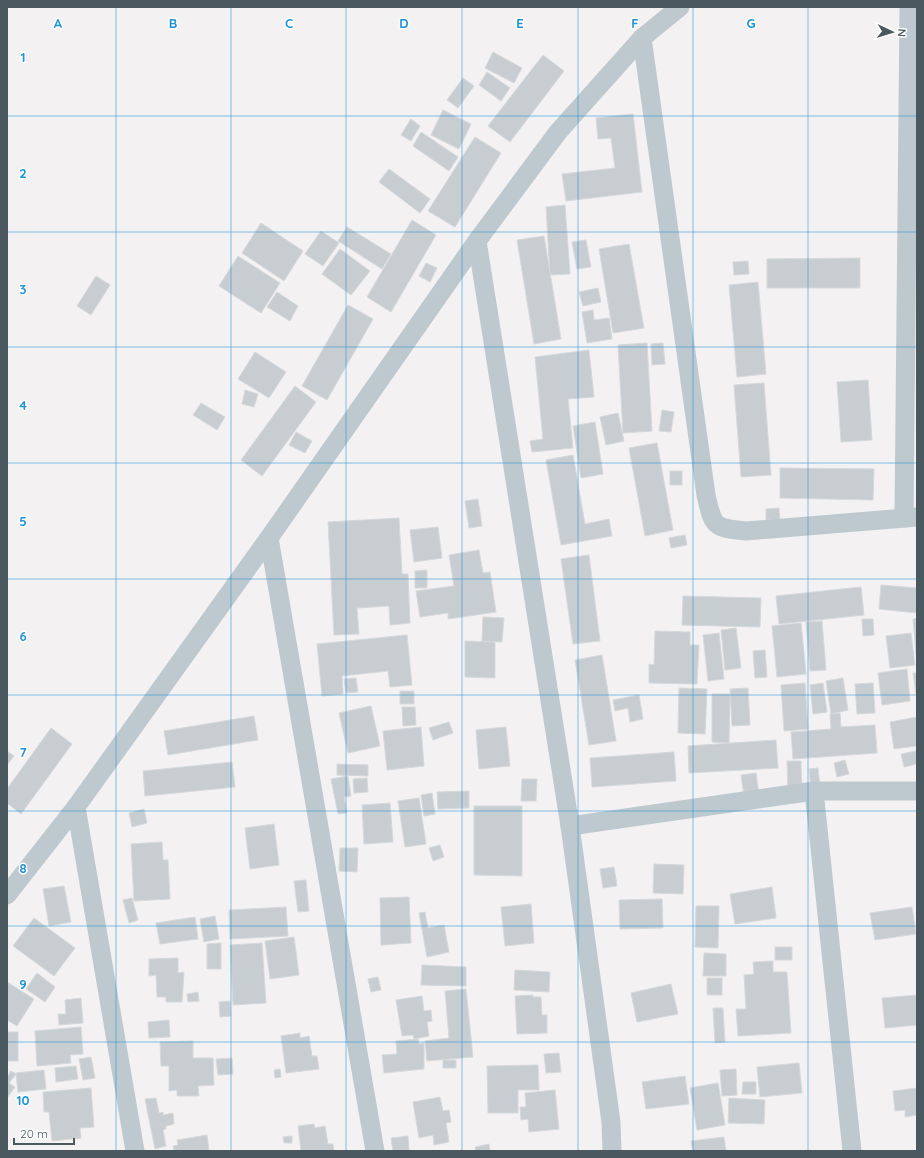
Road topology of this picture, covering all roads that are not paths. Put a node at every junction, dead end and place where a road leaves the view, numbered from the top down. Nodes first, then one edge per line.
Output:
1 (680, 7) edge
2 (912, 8) edge
3 (642, 38) junction
4 (477, 241) junction
5 (911, 518) edge
6 (269, 538) junction
7 (814, 791) junction
8 (917, 791) edge
9 (76, 807) junction
10 (570, 826) junction
11 (7, 896) edge
12 (135, 1151) edge
13 (375, 1151) edge
14 (612, 1151) edge
15 (852, 1151) edge

1 - 3 street
2 - 5 street
3 - 4 street
3 - 5 street
4 - 6 street
4 - 10 street
6 - 9 street
6 - 13 street
7 - 8 street
7 - 10 street
7 - 15 street
9 - 11 street
9 - 12 street
10 - 14 street

